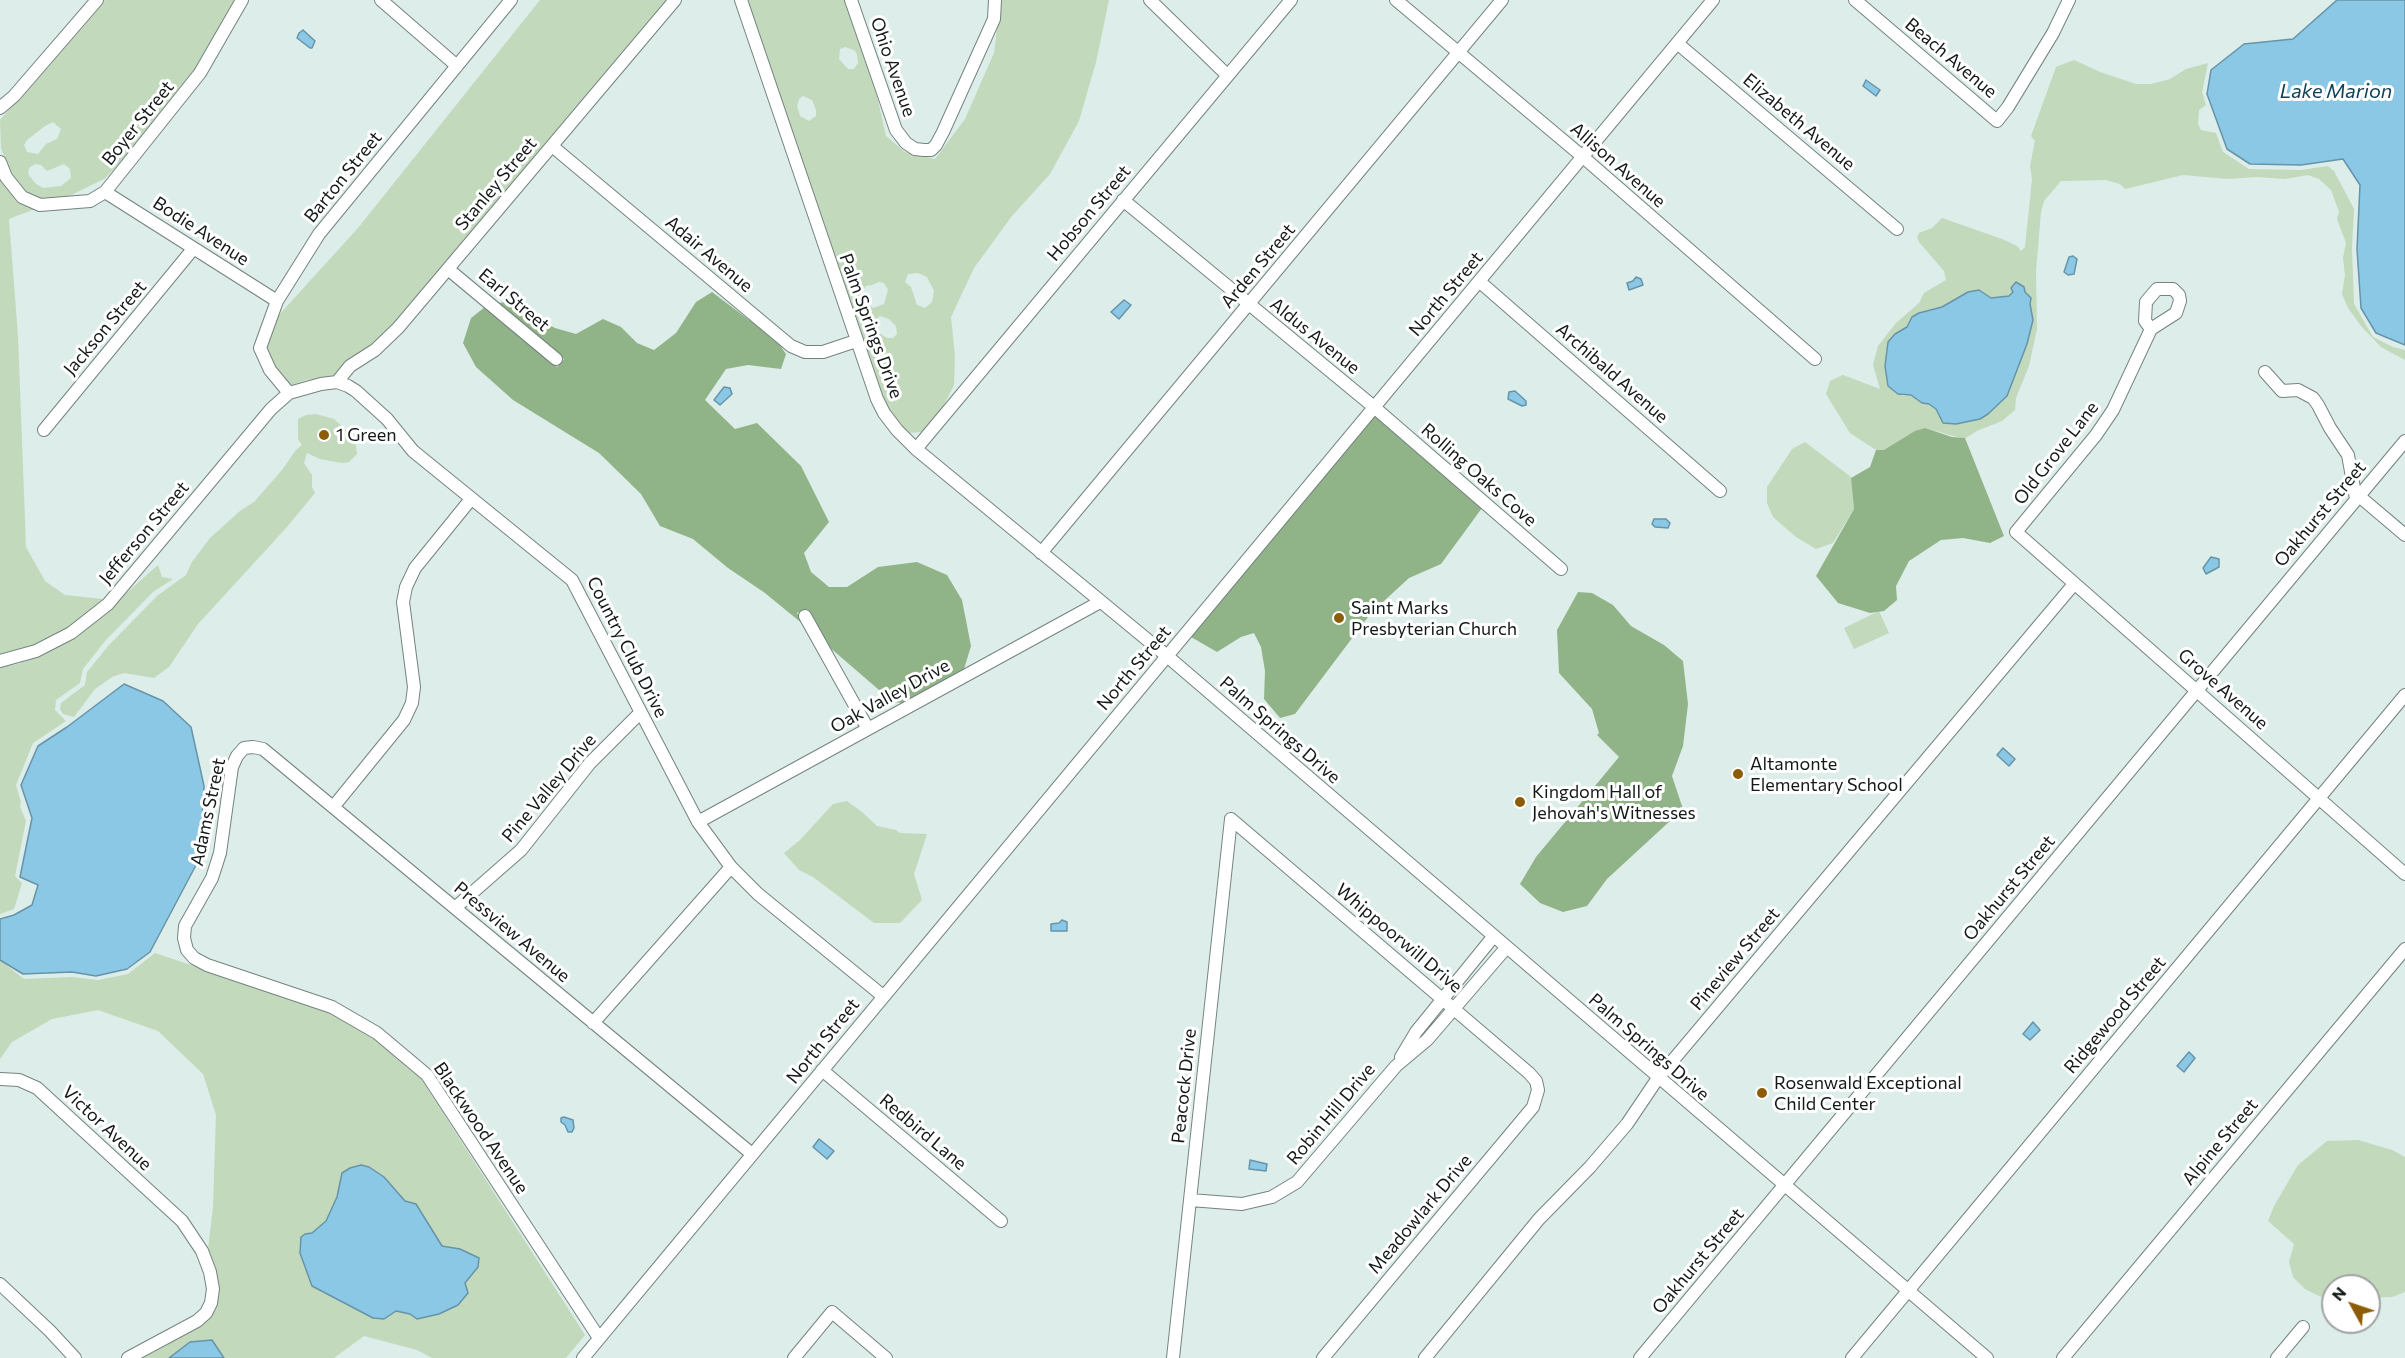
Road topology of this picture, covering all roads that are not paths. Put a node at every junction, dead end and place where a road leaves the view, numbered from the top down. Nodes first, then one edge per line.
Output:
1 (97, 0) edge
2 (242, 0) edge
3 (381, 0) edge
4 (512, 0) edge
5 (675, 0) edge
6 (741, 0) edge
7 (851, 0) edge
8 (995, 0) edge
9 (1150, 0) edge
10 (1291, 0) edge
11 (1396, 0) edge
12 (1502, 0) edge
13 (1713, 0) edge
14 (1855, 0) edge
15 (2069, 0) edge
16 (1677, 43) junction
17 (1458, 52) junction
18 (457, 66) junction
19 (1227, 75) junction
20 (0, 108) edge
21 (552, 146) junction
22 (1583, 157) junction
23 (0, 162) edge
24 (105, 192) junction
25 (1123, 200) junction
26 (1897, 229) dead end
27 (193, 249) junction
28 (448, 269) junction
29 (1480, 282) junction
30 (277, 301) junction
31 (1250, 305) junction
32 (2151, 328) dead end
33 (856, 341) junction
34 (556, 359) dead end
35 (1815, 359) dead end
36 (2265, 372) dead end
37 (337, 382) junction
38 (289, 393) junction
39 (1374, 407) junction
40 (44, 430) dead end
41 (2405, 441) edge
42 (916, 449) junction
43 (1720, 491) dead end
44 (2358, 498) junction
45 (471, 499) junction
46 (2016, 532) joint
47 (2405, 535) edge
48 (1041, 554) junction
49 (1561, 570) dead end
50 (2074, 584) junction
51 (1100, 602) junction
52 (805, 616) dead end
53 (1167, 657) junction
54 (0, 661) edge
55 (2196, 690) junction
56 (2405, 695) edge
57 (640, 713) junction
58 (868, 729) junction
59 (244, 748) joint
60 (2319, 798) junction
61 (334, 806) junction
62 (1231, 819) joint
63 (698, 822) junction
64 (731, 867) junction
65 (2405, 874) edge
66 (456, 908) junction
67 (1493, 937) junction
68 (1506, 948) junction
69 (2405, 949) edge
70 (187, 950) joint
71 (883, 996) junction
72 (1442, 999) junction
73 (1454, 1009) junction
74 (593, 1023) junction
75 (1396, 1066) junction
76 (822, 1070) junction
77 (1658, 1078) junction
78 (0, 1079) edge
79 (1538, 1090) joint
80 (752, 1154) junction
81 (1785, 1186) junction
82 (1190, 1200) junction
83 (1001, 1221) dead end
84 (0, 1284) edge
85 (1909, 1290) junction
86 (2303, 1327) dead end
87 (599, 1338) junction
88 (75, 1358) edge
89 (128, 1358) edge
90 (583, 1358) edge
91 (794, 1358) edge
92 (886, 1358) edge
93 (1173, 1358) edge
94 (1323, 1358) edge
95 (1425, 1358) edge
96 (1640, 1358) edge
97 (1852, 1358) edge
98 (1987, 1358) edge
99 (2063, 1358) edge
100 (2277, 1358) edge

1 - 20 street
2 - 24 street, Boyer Street
3 - 18 street
4 - 18 street, Barton Street
5 - 21 street, Stanley Street
6 - 33 street, Palm Springs Drive
7 - 8 street, Ohio Avenue
9 - 19 street
10 - 19 street, Hobson Street
11 - 17 street, Allison Avenue
12 - 17 street, Arden Street
13 - 16 street, North Street
14 - 15 street, Beach Avenue
16 - 22 street, North Street
16 - 26 street, Elizabeth Avenue
17 - 22 street, Allison Avenue
17 - 31 street, Arden Street
18 - 30 street, Barton Street
19 - 25 street, Hobson Street
21 - 28 street, Stanley Street
21 - 33 street, Adair Avenue
22 - 29 street, North Street
22 - 35 street, Allison Avenue
23 - 24 street, Boyer Street
24 - 27 street, Bodie Avenue
25 - 31 street, Aldus Avenue
25 - 42 street, Hobson Street
27 - 30 street, Bodie Avenue
27 - 40 street, Jackson Street
28 - 34 street, Earl Street
28 - 37 street, Stanley Street
29 - 39 street, North Street
29 - 43 street, Archibald Avenue
30 - 38 street, Barton Street
31 - 39 street, Aldus Avenue
31 - 48 street, Arden Street
32 - 46 street, Old Grove Lane
33 - 42 street, Palm Springs Drive
36 - 44 street
37 - 38 street
37 - 45 street, Country Club Drive
38 - 54 street, Jefferson Street
39 - 49 street, Rolling Oaks Cove
39 - 53 street, North Street
41 - 44 street, Oakhurst Street
42 - 48 street, Palm Springs Drive
44 - 47 street
44 - 55 street, Oakhurst Street
45 - 57 street, Country Club Drive
45 - 61 street
46 - 50 street, Grove Avenue
48 - 51 street, Palm Springs Drive
50 - 55 street, Grove Avenue
50 - 77 street, Pineview Street
51 - 53 street, Palm Springs Drive
51 - 58 street, Oak Valley Drive
52 - 58 street
53 - 67 street, Palm Springs Drive
53 - 71 street, North Street
55 - 60 street, Grove Avenue
55 - 81 street, Oakhurst Street
56 - 60 street, Ridgewood Street
57 - 63 street, Country Club Drive
57 - 66 street, Pine Valley Drive
58 - 63 street, Oak Valley Drive
59 - 61 street, Pressview Avenue
59 - 70 street, Adams Street
60 - 65 street, Grove Avenue
60 - 85 street, Ridgewood Street
61 - 66 street, Pressview Avenue
62 - 72 street, Whippoorwill Drive
62 - 82 street, Peacock Drive
63 - 64 street, Country Club Drive
64 - 71 street, Country Club Drive
64 - 74 street
66 - 74 street, Pressview Avenue
67 - 68 street, Palm Springs Drive
67 - 72 street, Robin Hill Drive
68 - 73 street, Robin Hill Drive
68 - 77 street, Palm Springs Drive
69 - 99 street, Alpine Street
70 - 87 street, Blackwood Avenue
71 - 76 street, North Street
72 - 73 street, Whippoorwill Drive
72 - 75 street, Robin Hill Drive
73 - 75 street, Robin Hill Drive
73 - 79 street, Whippoorwill Drive
74 - 80 street, Pressview Avenue
75 - 82 street, Robin Hill Drive
76 - 80 street, North Street
76 - 83 street, Redbird Lane
77 - 81 street, Palm Springs Drive
77 - 95 street, Pineview Street
78 - 89 street, Victor Avenue
79 - 94 street, Meadowlark Drive
80 - 87 street, North Street
81 - 85 street, Palm Springs Drive
81 - 96 street, Oakhurst Street
82 - 93 street, Peacock Drive
84 - 88 street
85 - 97 street, Ridgewood Street
85 - 98 street, Palm Springs Drive
86 - 100 street
87 - 90 street, North Street
91 - 92 street

